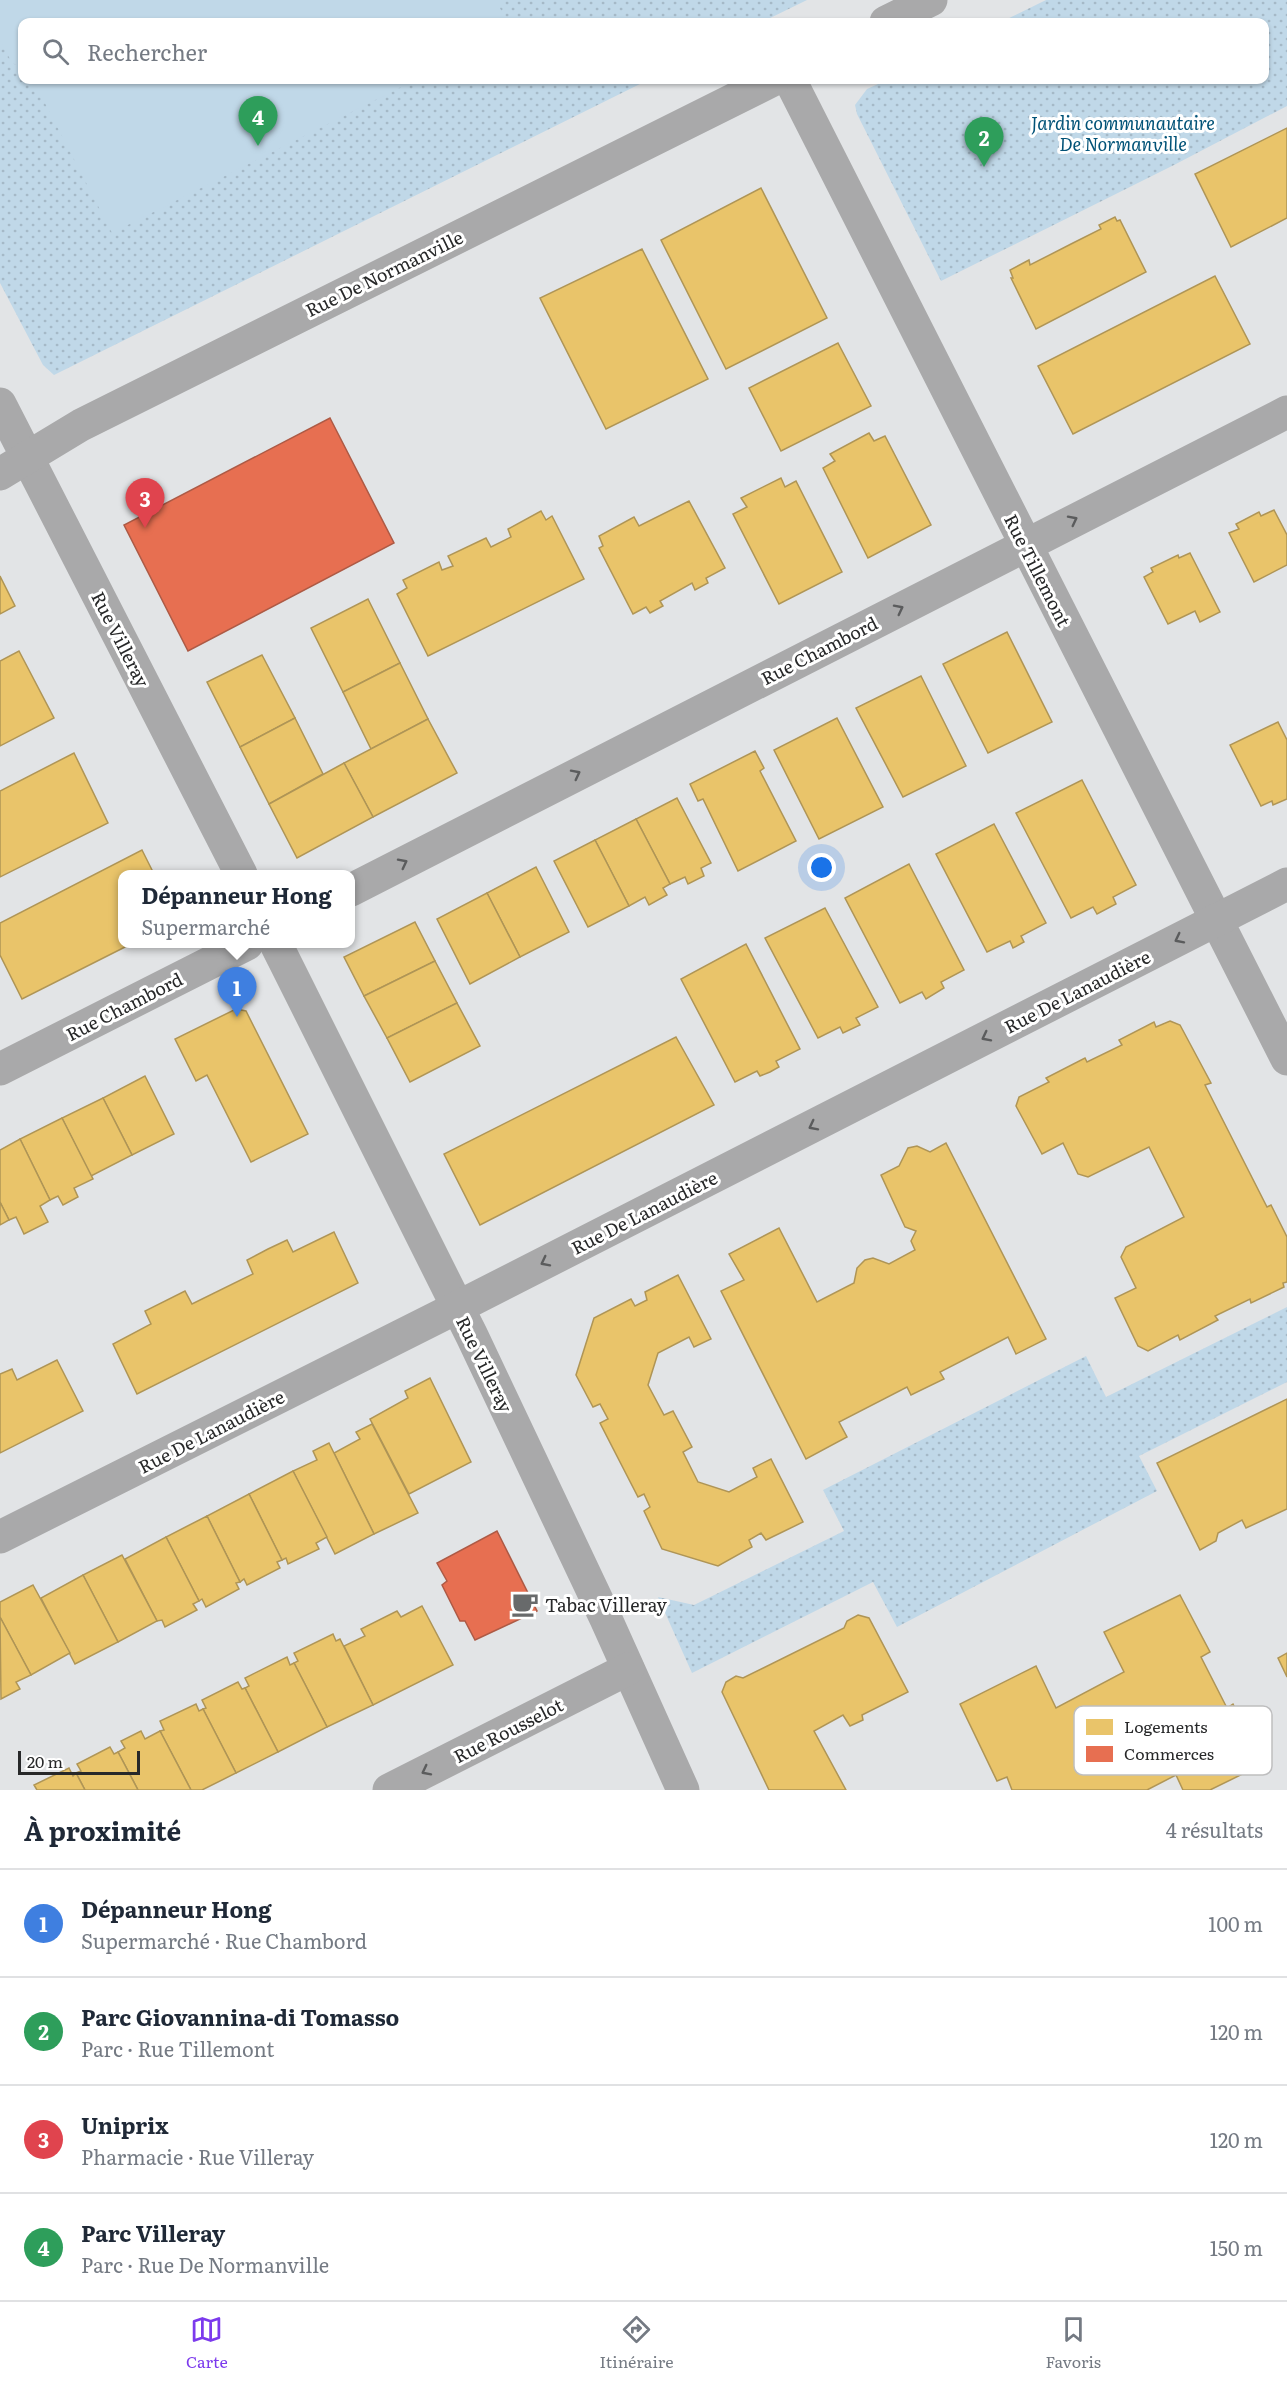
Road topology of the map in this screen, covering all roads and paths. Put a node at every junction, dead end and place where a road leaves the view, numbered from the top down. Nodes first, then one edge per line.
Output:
1 (931, 0) edge
2 (894, 18) edge
3 (765, 84) edge
4 (792, 84) edge
5 (0, 404) edge
6 (1287, 412) edge
7 (28, 458) junction
8 (0, 474) edge
9 (1025, 545) junction
10 (239, 870) edge
11 (1287, 884) edge
12 (355, 888) edge
13 (1217, 920) junction
14 (239, 948) edge
15 (278, 948) edge
16 (1287, 1059) edge
17 (0, 1069) edge
18 (458, 1307) junction
19 (0, 1537) edge
20 (628, 1669) junction
21 (389, 1790) edge
22 (683, 1790) edge

1 - 2 street
3 - 7 street, Rue De Normanville
4 - 9 street, Rue Tillemont
5 - 7 street, Rue Villeray
9 -> 6 street, Rue Chambord
7 - 8 street, Rue De Normanville
7 - 10 street, Rue Villeray
12 -> 9 street, Rue Chambord
9 - 13 street, Rue Tillemont
11 - 13 street, Rue De Lanaudière
13 - 16 street, Rue Tillemont
13 -> 18 street, Rue De Lanaudière
14 - 17 street, Rue Chambord
15 - 18 street, Rue Villeray
18 - 19 street, Rue De Lanaudière
18 - 20 street, Rue Villeray
20 -> 21 street, Rue Rousselot
20 - 22 street, Rue Villeray

